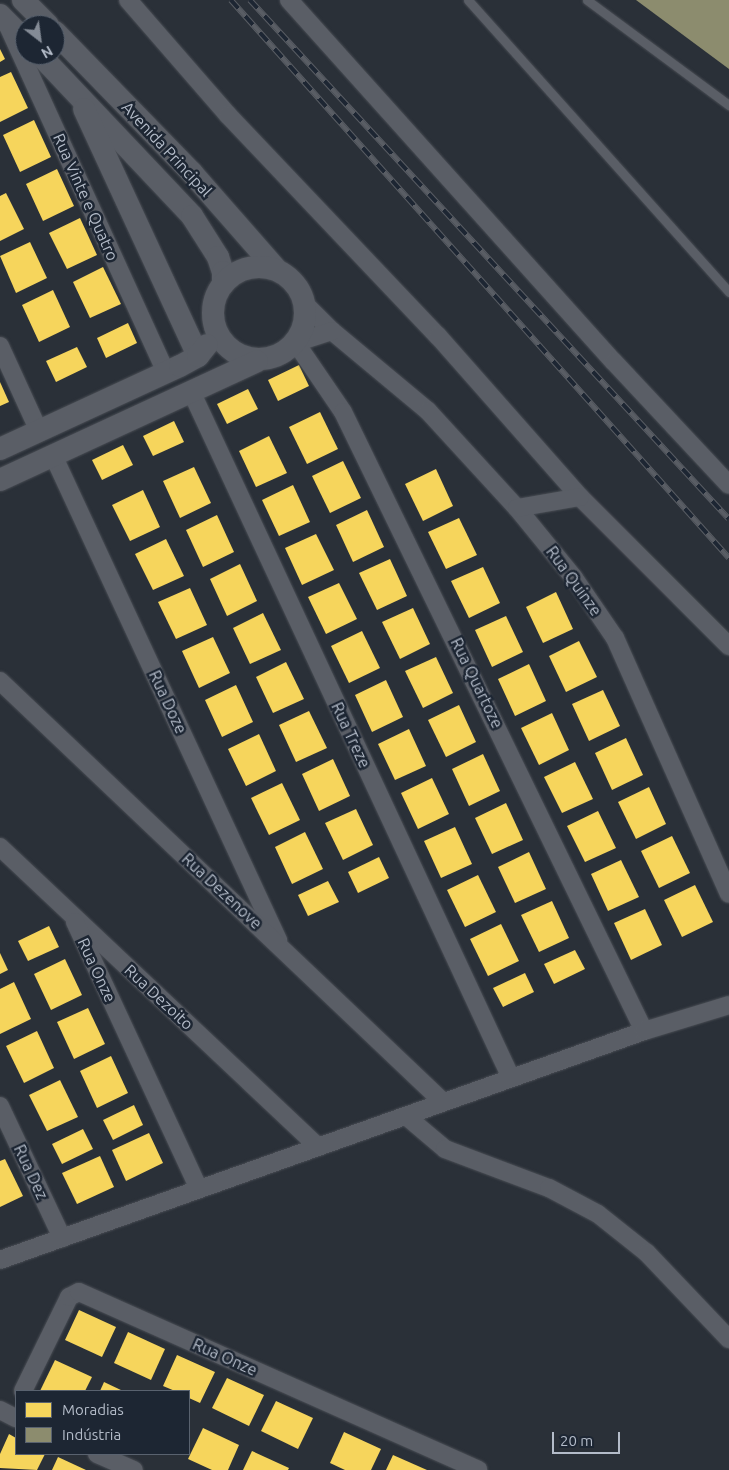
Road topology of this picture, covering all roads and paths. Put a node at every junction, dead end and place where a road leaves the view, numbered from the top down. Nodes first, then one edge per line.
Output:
1 (23, 0) edge
2 (128, 0) edge
3 (289, 0) edge
4 (468, 0) edge
5 (587, 0) edge
6 (38, 15) edge
7 (3, 18) edge
8 (15, 30) edge
9 (65, 42) edge
10 (50, 65) edge
11 (76, 92) junction
12 (729, 105) edge
13 (276, 269) junction
14 (223, 284) junction
15 (729, 292) edge
16 (306, 304) junction
17 (215, 331) junction
18 (332, 331) junction
19 (296, 343) junction
20 (0, 346) edge
21 (198, 356) junction
22 (257, 361) junction
23 (166, 373) junction
24 (191, 391) junction
25 (39, 431) junction
26 (0, 449) edge
27 (53, 456) junction
28 (0, 480) edge
29 (729, 485) edge
30 (580, 497) junction
31 (517, 508) junction
32 (729, 646) edge
33 (0, 681) edge
34 (0, 847) edge
35 (729, 894) edge
36 (71, 914) junction
37 (282, 949) junction
38 (729, 1005) edge
39 (644, 1030) junction
40 (511, 1078) junction
41 (444, 1102) junction
42 (0, 1106) edge
43 (406, 1116) junction
44 (318, 1147) junction
45 (199, 1189) junction
46 (62, 1238) junction
47 (0, 1260) edge
48 (729, 1339) edge
49 (23, 1390) edge
50 (99, 1455) edge
51 (134, 1470) edge
52 (478, 1470) edge

1 - 6 street
2 - 30 street
3 - 29 street
4 - 15 lane
5 - 12 lane
7 - 8 street
7 - 23 street, Rua Vinte e Quatro
9 - 13 street, Avenida Principal
10 - 11 street, Avenida Principal
11 - 14 street, Avenida Principal
11 - 21 street
13 - 14 street
13 - 16 street, Avenida Principal
14 - 17 street
16 - 18 street, Rua Quinze
16 - 19 street
17 - 21 street
17 - 22 street
18 - 19 street
18 - 31 street, Rua Quinze
19 - 22 street
19 - 39 street, Rua Quartoze
20 - 25 street
21 - 23 street
22 - 24 street
23 - 25 street
24 - 27 street
24 - 40 street, Rua Treze
25 - 26 street
27 - 28 street
27 - 37 street, Rua Doze
30 - 31 street
30 - 32 street
31 - 35 street, Rua Quinze
33 - 37 street, Rua Dezenove
34 - 36 street, Rua Dezoito
36 - 44 street, Rua Dezoito
36 - 45 street, Rua Onze
37 - 41 street, Rua Dezenove
38 - 39 street
39 - 40 street
40 - 41 street
41 - 43 street
42 - 46 street, Rua Dez
43 - 44 street
43 - 48 street
44 - 45 street
45 - 46 street
46 - 47 street
49 - 52 street, Rua Onze
50 - 51 street

